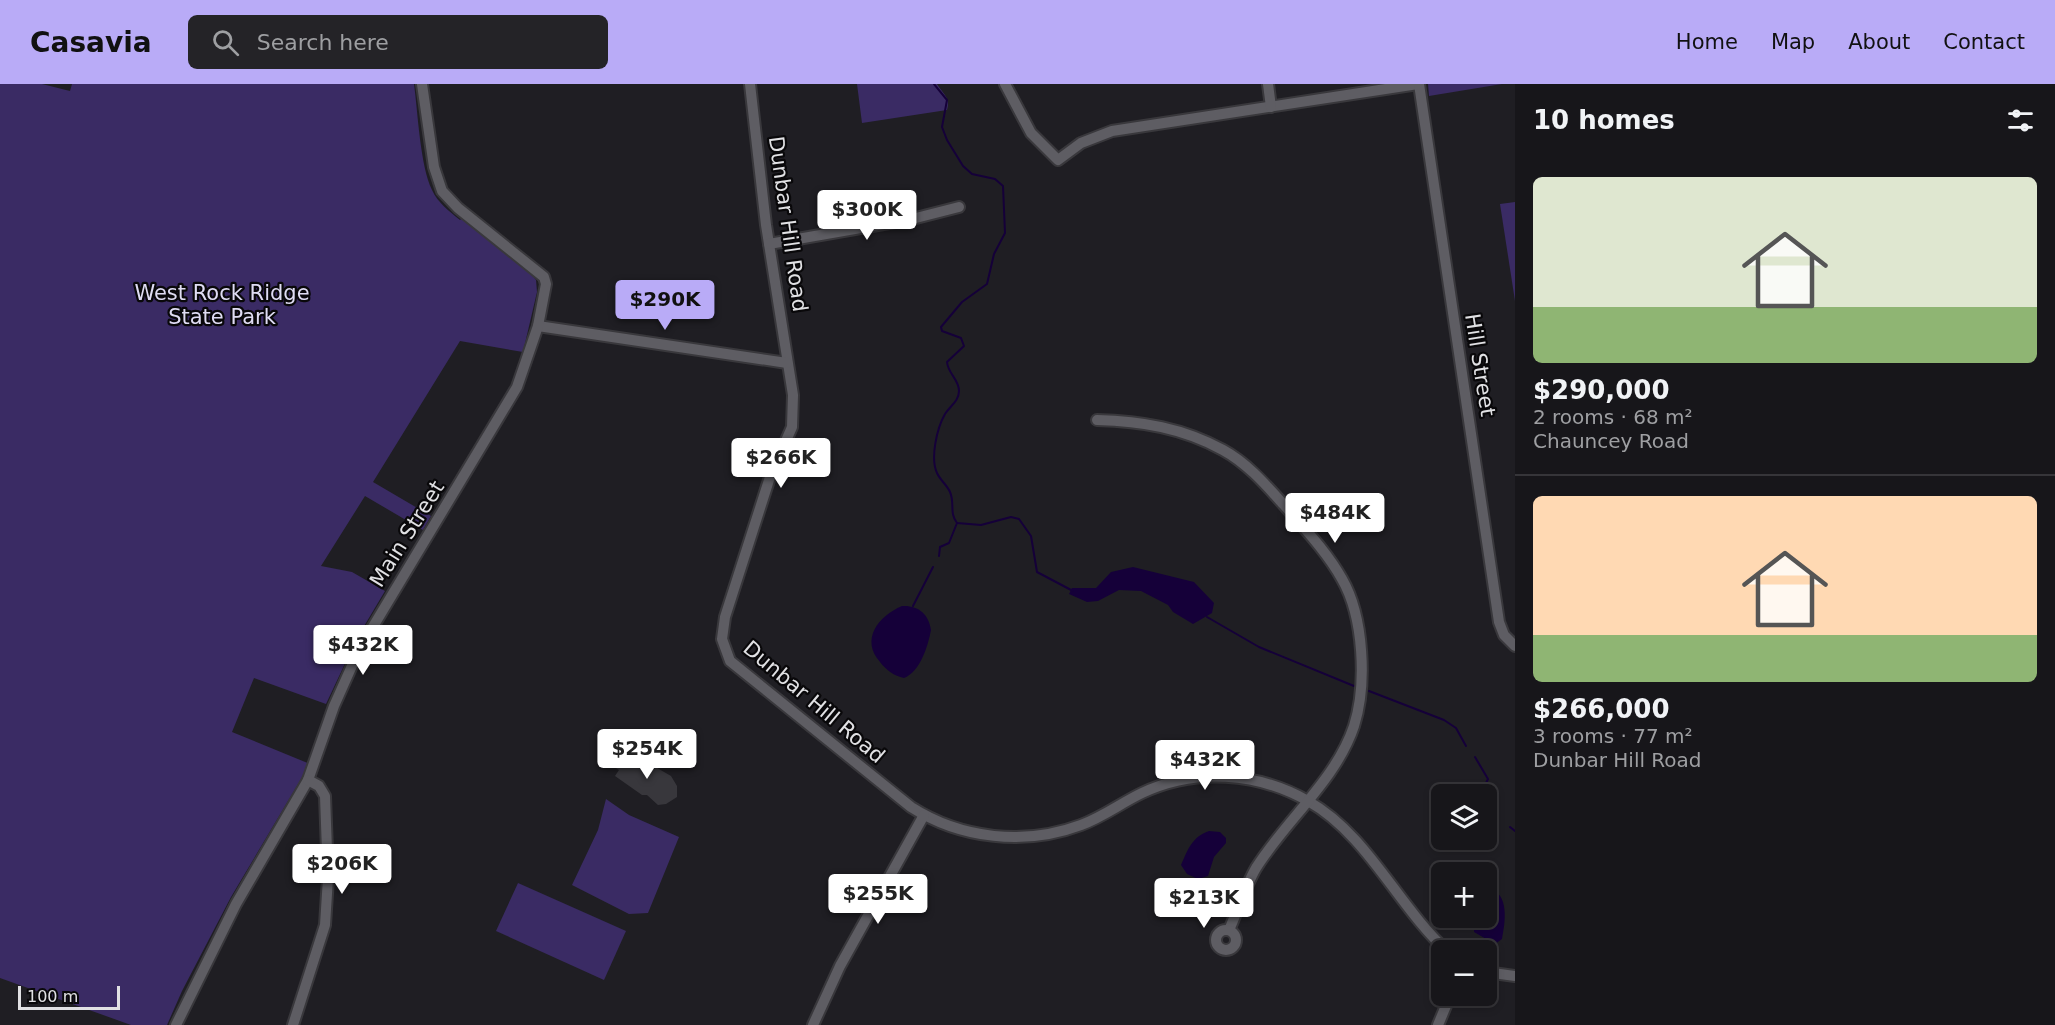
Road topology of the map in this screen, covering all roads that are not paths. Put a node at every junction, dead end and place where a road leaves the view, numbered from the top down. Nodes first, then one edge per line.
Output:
1 (422, 84) edge
2 (750, 84) edge
3 (1005, 84) edge
4 (1268, 84) edge
5 (1418, 84) edge
6 (1271, 107) junction
7 (959, 207) dead end
8 (769, 244) junction
9 (538, 326) junction
10 (787, 363) junction
11 (1097, 420) dead end
12 (1515, 646) edge
13 (308, 780) junction
14 (1307, 800) junction
15 (924, 815) junction
16 (1229, 930) dead end
17 (1436, 940) edge
18 (1497, 974) edge
19 (1515, 976) edge
20 (1446, 1006) edge
21 (176, 1025) edge
22 (292, 1025) edge
23 (813, 1025) edge
24 (1438, 1025) edge

1 - 9 street, Main Street
2 - 8 street, Dunbar Hill Road
3 - 6 street
4 - 6 street
5 - 6 street
5 - 12 street, Hill Street
7 - 8 street
8 - 10 street, Dunbar Hill Road
9 - 10 street
9 - 13 street, Main Street
10 - 15 street, Dunbar Hill Road
11 - 14 street
13 - 21 street, Main Street
13 - 22 street
14 - 15 street, Dunbar Hill Road
14 - 16 street
14 - 17 street, Dunbar Hill Road
15 - 23 street
18 - 19 street
20 - 24 street

